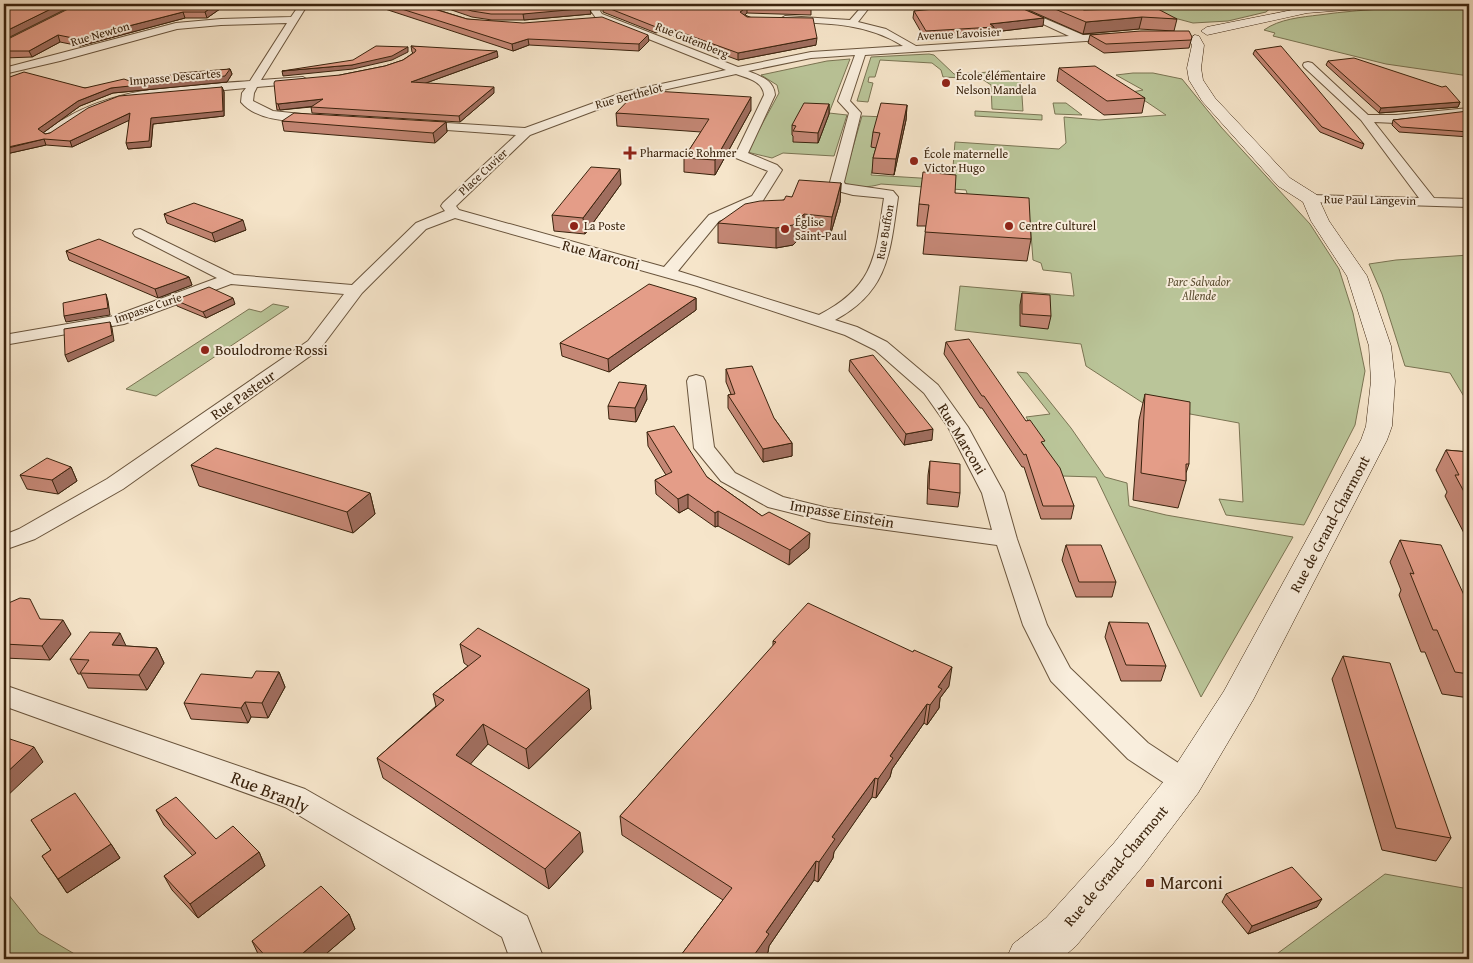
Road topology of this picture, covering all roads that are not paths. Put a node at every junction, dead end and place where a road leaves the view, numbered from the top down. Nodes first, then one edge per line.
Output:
1 (304, 4) edge
2 (601, 4) edge
3 (868, 4) edge
4 (1004, 4) edge
5 (1379, 4) edge
6 (1384, 4) edge
7 (1348, 5) edge
8 (254, 9) dead end
9 (1275, 16) junction
10 (604, 18) junction
11 (774, 19) edge
12 (293, 20) junction
13 (586, 20) edge
14 (238, 21) junction
15 (852, 22) junction
16 (1207, 31) junction
17 (1129, 35) edge
18 (1221, 35) junction
19 (1083, 39) junction
20 (1195, 39) junction
21 (1211, 46) dead end
22 (914, 49) junction
23 (857, 52) junction
24 (1308, 66) dead end
25 (1194, 68) junction
26 (4, 71) edge
27 (735, 71) junction
28 (315, 79) edge
29 (255, 84) junction
30 (1469, 111) edge
31 (1365, 118) junction
32 (329, 119) edge
33 (404, 124) edge
34 (526, 132) junction
35 (48, 134) edge
36 (1311, 199) junction
37 (1429, 201) junction
38 (1469, 203) edge
39 (454, 213) junction
40 (140, 233) dead end
41 (668, 273) junction
42 (230, 279) junction
43 (356, 290) junction
44 (821, 321) junction
45 (4, 340) edge
46 (696, 381) dead end
47 (1006, 539) junction
48 (4, 543) edge
49 (4, 695) edge
50 (1185, 782) junction
51 (527, 959) edge
52 (1028, 959) edge

1 - 12 street
2 - 10 street
3 - 15 street
4 - 19 street
5 - 6 street
5 - 7 street
7 - 9 street
8 - 14 street
9 - 16 street
9 - 18 street
10 - 13 street
10 - 27 street, Rue Gutemberg
11 - 15 street
12 - 14 street, Rue Newton
12 - 29 street
14 - 26 street, Rue Newton
15 - 22 street
16 - 18 street
16 - 20 street
17 - 19 street, Avenue Lavoisier
18 - 20 street
19 - 22 street, Avenue Lavoisier
20 - 25 street
21 - 25 street
22 - 23 street, Avenue Lavoisier
23 - 27 street, Avenue Lavoisier
23 - 44 street, Rue Buffon
24 - 31 street, Rue Paul Langevin
25 - 36 street
27 - 34 street, Rue Berthelot
27 - 41 street, Rue Gutemberg
28 - 29 street, Impasse Descartes
29 - 32 street
29 - 35 street, Impasse Descartes
30 - 31 street
31 - 37 street, Rue Paul Langevin
33 - 34 street
34 - 39 street, Place Cuvier
36 - 37 street, Rue Paul Langevin
36 - 50 street, Rue de Grand-Charmont
37 - 38 street, Rue Paul Langevin
39 - 41 street, Rue Marconi
39 - 43 street, Rue Pasteur
40 - 42 street, Impasse Curie
41 - 44 street, Rue Marconi
42 - 43 street, Impasse Curie
42 - 45 street, Impasse Curie
43 - 48 street, Rue Pasteur
44 - 47 street, Rue Marconi
46 - 47 street, Impasse Einstein
47 - 50 street, Rue Marconi
49 - 51 street, Rue Branly
50 - 52 street, Rue de Grand-Charmont

